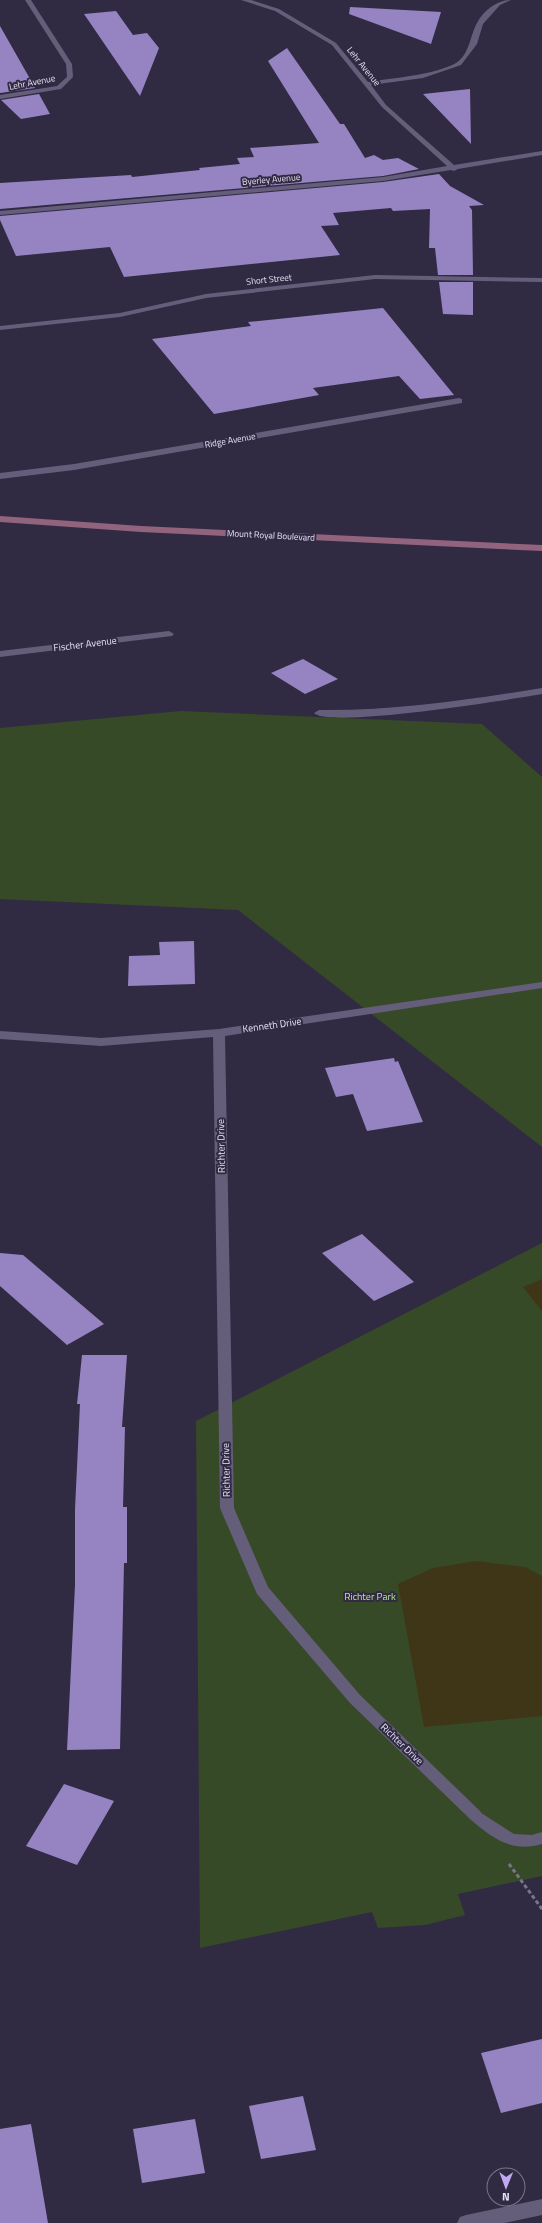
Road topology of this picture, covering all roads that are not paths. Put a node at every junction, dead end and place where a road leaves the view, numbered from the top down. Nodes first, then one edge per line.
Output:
1 (28, 0) edge
2 (244, 0) edge
3 (508, 0) edge
4 (367, 84) junction
5 (0, 97) edge
6 (542, 153) edge
7 (454, 168) junction
8 (0, 213) edge
9 (542, 280) edge
10 (0, 328) edge
11 (459, 401) dead end
12 (0, 476) edge
13 (0, 519) edge
14 (542, 548) edge
15 (169, 634) dead end
16 (0, 654) edge
17 (542, 690) edge
18 (319, 713) dead end
19 (542, 985) edge
20 (219, 1033) junction
21 (0, 1035) edge
22 (542, 1838) edge
23 (542, 2208) edge
24 (466, 2223) edge

1 - 5 street, Lehr Avenue
2 - 4 street, Lehr Avenue
3 - 4 street
4 - 7 street, Lehr Avenue
6 - 7 street, Byerley Avenue
7 - 8 street, Byerley Avenue
9 - 10 street, Short Street
11 - 12 street, Ridge Avenue
13 - 14 main road, Mount Royal Boulevard
15 - 16 street, Fischer Avenue
17 - 18 street
19 - 20 street, Kenneth Drive
20 - 21 street, Kenneth Drive
20 - 22 street, Richter Drive
23 - 24 street

